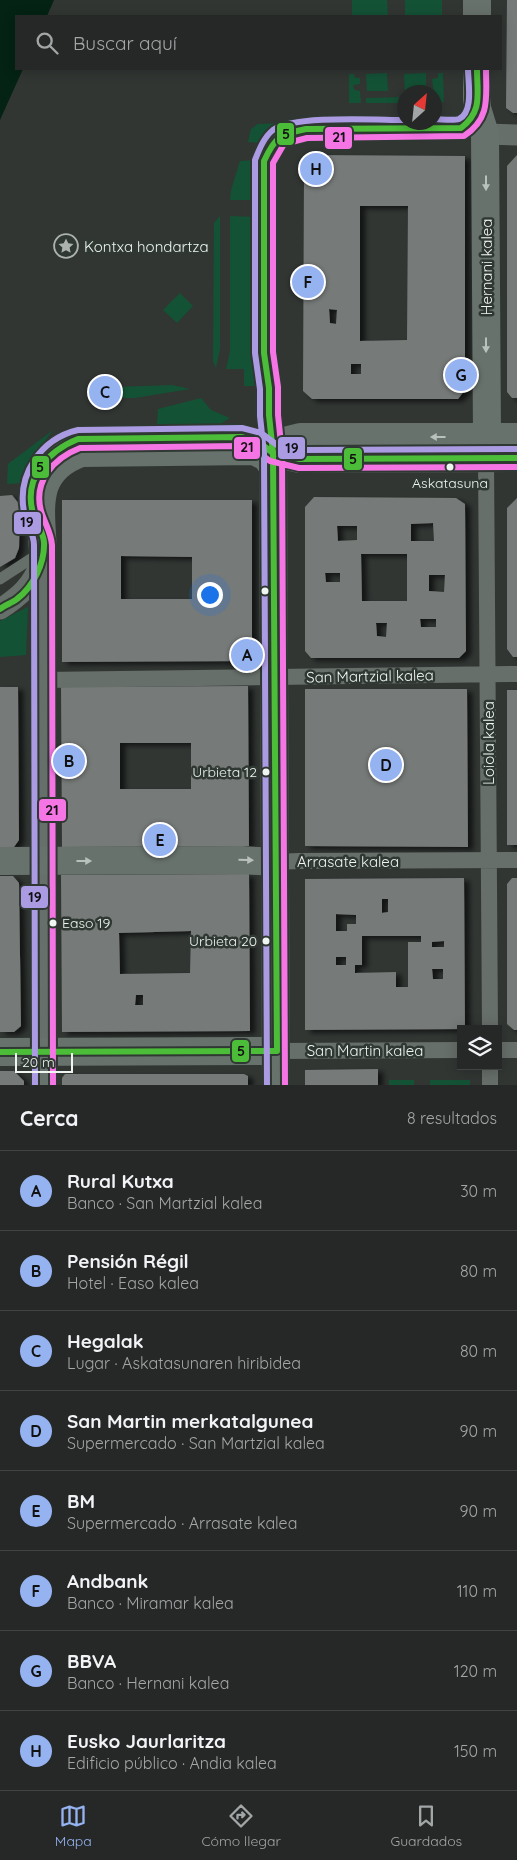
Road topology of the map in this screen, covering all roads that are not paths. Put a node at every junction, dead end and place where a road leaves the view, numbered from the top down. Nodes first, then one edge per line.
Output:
1 (477, 0) edge
2 (477, 15) edge
3 (477, 70) edge
4 (477, 108) junction
5 (485, 134) junction
6 (517, 135) edge
7 (503, 449) edge
8 (273, 460) junction
9 (62, 475) dead end
10 (42, 542) junction
11 (0, 579) edge
12 (0, 609) edge
13 (488, 674) junction
14 (517, 674) edge
15 (274, 677) junction
16 (43, 680) junction
17 (489, 860) junction
18 (517, 860) edge
19 (43, 861) junction
20 (0, 862) edge
21 (276, 862) junction
22 (490, 1025) edge
23 (457, 1050) edge
24 (502, 1050) edge
25 (517, 1050) edge
26 (277, 1051) junction
27 (0, 1052) edge
28 (44, 1052) junction
29 (490, 1070) edge
30 (44, 1085) edge
31 (276, 1085) edge
32 (490, 1085) edge

1 - 2 main road
3 - 4 main road, Hernani kalea
4 - 5 main road, Hernani kalea
4 - 8 street
5 - 6 street
5 -> 7 main road, Hernani kalea
7 - 8 main road
7 - 13 street, Loiola kalea
8 - 10 main road
8 - 15 main road
9 - 10 lane
10 - 11 lane
10 - 12 street
10 - 16 street
13 - 14 street, San Martzial kalea
13 - 15 street, San Martzial kalea
13 - 17 street, Loiola kalea
15 - 16 street, San Martzial kalea
15 - 21 main road
16 - 19 street
17 - 18 street, Arrasate kalea
17 - 21 street, Arrasate kalea
17 - 22 street, Loiola kalea
19 - 20 main road, Arrasate kalea
19 -> 21 main road, Arrasate kalea
19 - 28 street
21 - 26 main road
23 - 26 street, San Martin kalea
24 - 25 street
26 - 28 main road, San Martin kalea
26 - 31 main road
27 - 28 main road, San Martin kalea
28 - 30 main road
29 - 32 street

